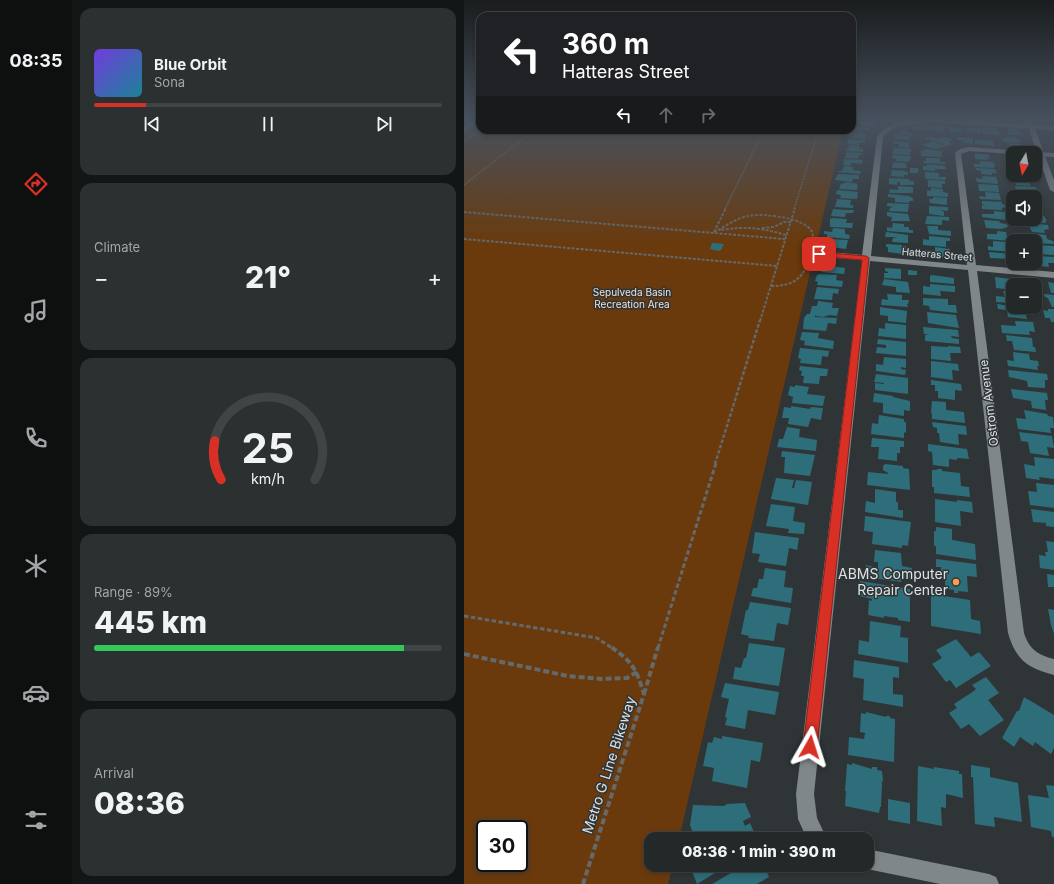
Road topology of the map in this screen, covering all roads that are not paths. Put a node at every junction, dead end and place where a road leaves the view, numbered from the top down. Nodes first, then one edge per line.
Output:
1 (877, 162) edge
2 (959, 162) edge
3 (1042, 163) edge
4 (1054, 190) edge
5 (819, 254) dead end
6 (866, 258) junction
7 (973, 268) junction
8 (1054, 275) edge
9 (1054, 667) edge
10 (814, 832) edge
11 (874, 860) edge
12 (989, 884) edge

1 - 6 street
2 - 7 street, Ostrom Avenue
3 - 4 street
5 - 6 street, Hatteras Street
6 - 7 street, Hatteras Street
6 - 10 street
7 - 8 street, Hatteras Street
7 - 9 street, Ostrom Avenue
11 - 12 street

